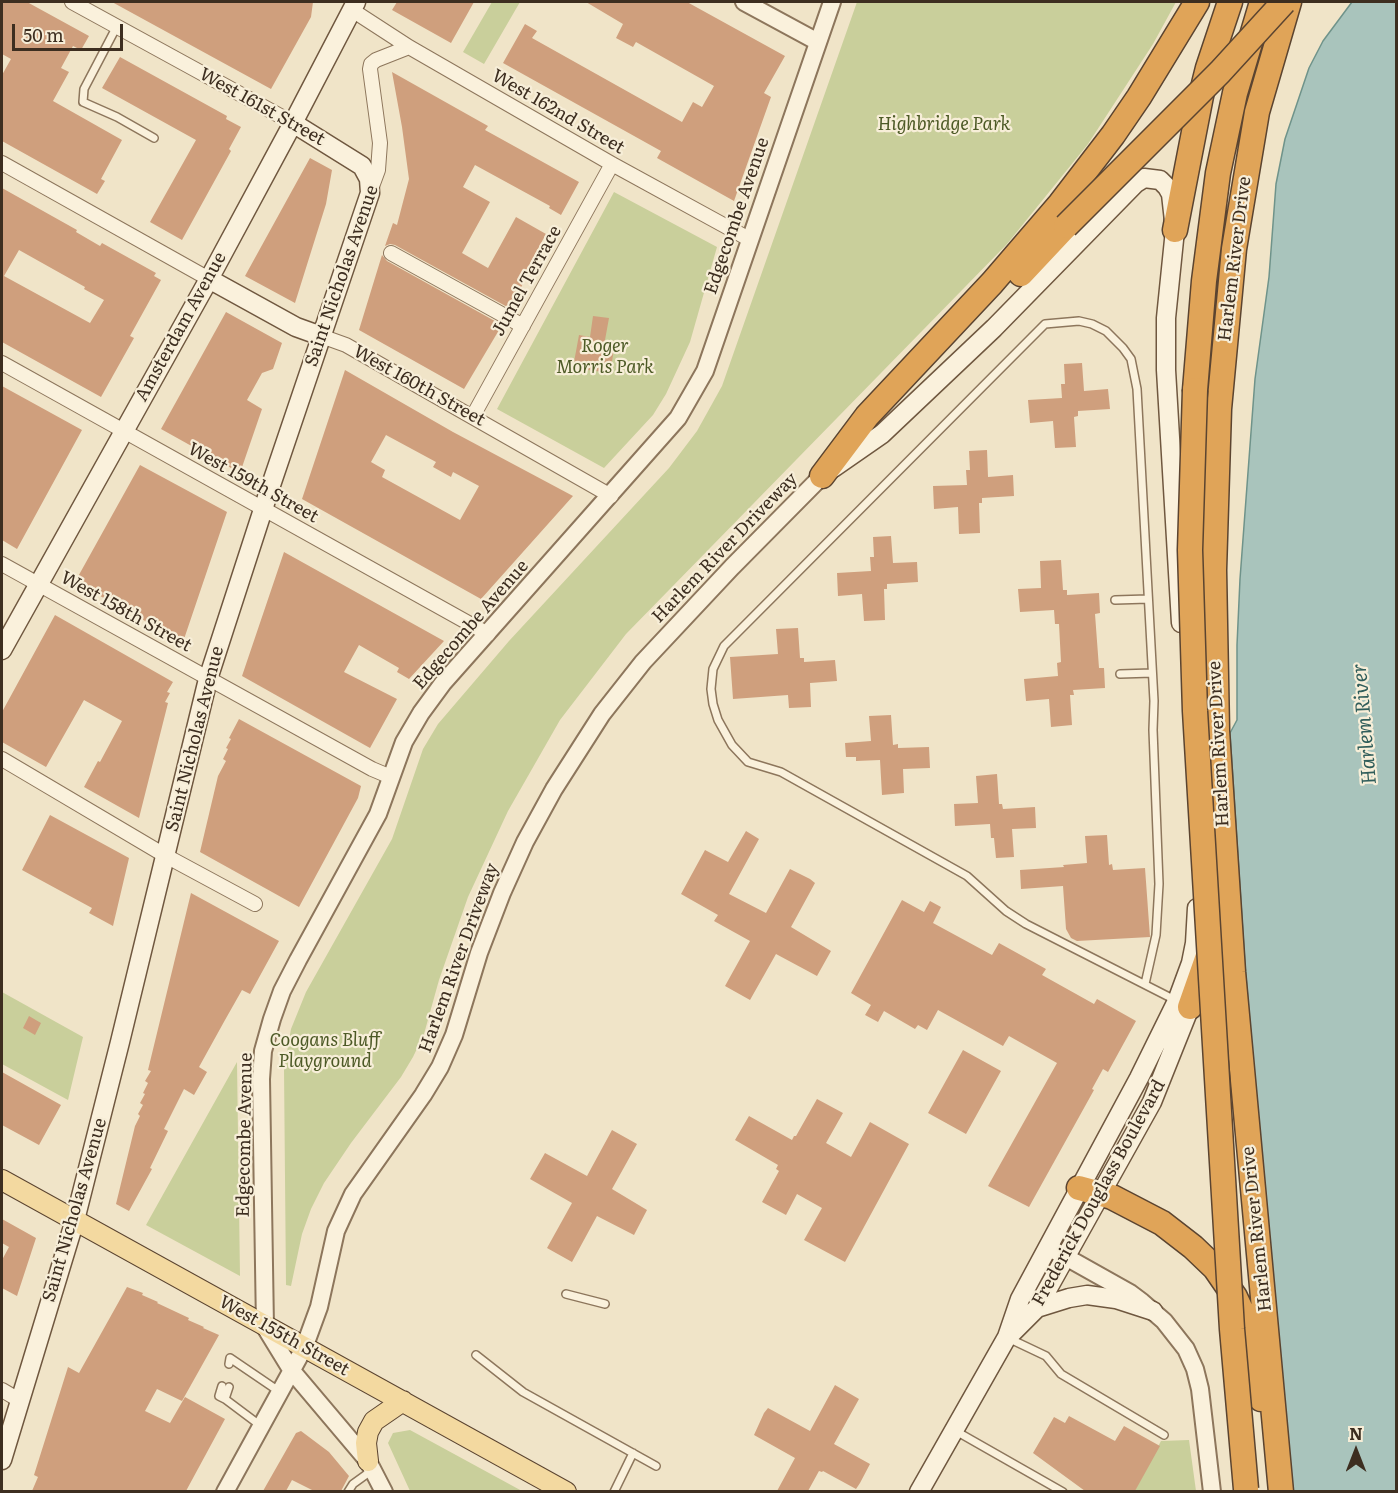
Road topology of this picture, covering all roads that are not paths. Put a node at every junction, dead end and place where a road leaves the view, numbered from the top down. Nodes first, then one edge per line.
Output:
1 (72, 2) edge
2 (744, 2) edge
3 (832, 2) edge
4 (1197, 2) edge
5 (1230, 2) edge
6 (1262, 2) edge
7 (1284, 2) edge
8 (1289, 2) edge
9 (349, 4) edge
10 (117, 26) junction
11 (818, 42) junction
12 (409, 47) junction
13 (293, 123) junction
14 (154, 138) dead end
15 (2, 164) edge
16 (612, 164) junction
17 (370, 193) junction
18 (1175, 230) junction
19 (749, 239) junction
20 (391, 253) dead end
21 (209, 279) junction
22 (523, 326) junction
23 (321, 336) junction
24 (2, 363) edge
25 (473, 416) junction
26 (123, 430) junction
27 (822, 476) junction
28 (611, 496) junction
29 (263, 510) junction
30 (2, 564) edge
31 (38, 584) junction
32 (1148, 598) junction
33 (1115, 600) dead end
34 (488, 634) junction
35 (2, 650) edge
36 (1152, 673) junction
37 (1120, 674) dead end
38 (208, 679) junction
39 (2, 759) edge
40 (391, 777) junction
41 (166, 856) junction
42 (1227, 894) junction
43 (255, 904) dead end
44 (1145, 984) junction
45 (1184, 1004) junction
46 (1145, 1064) junction
47 (1165, 1073) junction
48 (1110, 1134) junction
49 (1130, 1144) junction
50 (2, 1180) edge
51 (1080, 1188) junction
52 (1103, 1194) junction
53 (75, 1220) junction
54 (1048, 1247) junction
55 (1067, 1258) junction
56 (566, 1294) dead end
57 (605, 1304) dead end
58 (1037, 1308) junction
59 (1153, 1311) junction
60 (265, 1327) junction
61 (1007, 1337) junction
62 (304, 1348) junction
63 (476, 1355) dead end
64 (233, 1364) dead end
65 (292, 1371) junction
66 (226, 1386) dead end
67 (2, 1390) edge
68 (280, 1392) junction
69 (19, 1400) junction
70 (403, 1401) junction
71 (261, 1426) junction
72 (954, 1430) junction
73 (1164, 1435) dead end
74 (633, 1453) junction
75 (1278, 1456) junction
76 (2, 1460) edge
77 (371, 1465) junction
78 (656, 1466) dead end
79 (1246, 1490) edge
80 (225, 1491) edge
81 (348, 1491) edge
82 (384, 1491) edge
83 (568, 1491) edge
84 (614, 1491) edge
85 (919, 1491) edge
86 (1063, 1491) edge
87 (1212, 1491) edge
88 (1281, 1491) edge

1 - 10 street, West 161st Street
2 - 11 street
3 - 11 street, Edgecombe Avenue
4 - 27 highway
5 - 18 highway
6 - 79 highway, Harlem River Drive, bridge
7 - 27 highway, bridge
8 - 42 highway, Harlem River Drive
9 - 12 street, West 162nd Street
9 - 13 main road, Amsterdam Avenue
10 - 13 street, West 161st Street
10 - 14 lane
11 - 19 street, Edgecombe Avenue
12 - 16 street, West 162nd Street
12 - 17 street, Saint Nicholas Avenue
13 - 17 main road, West 161st Street
13 - 21 main road, Amsterdam Avenue
15 - 21 street, West 160th Street
16 - 19 street, West 162nd Street
16 - 22 street, Jumel Terrace
17 - 23 main road, Saint Nicholas Avenue
18 - 27 main road, Harlem River Drive
18 - 45 main road, Harlem River Drive
19 - 28 street, Edgecombe Avenue
20 - 22 street
21 - 23 main road, West 160th Street
21 - 26 main road, Amsterdam Avenue
22 - 25 street, Jumel Terrace
23 - 25 street, West 160th Street
23 - 29 main road, Saint Nicholas Avenue
24 - 26 street, West 159th Street
25 - 28 street, West 160th Street
26 - 29 street, West 159th Street
26 - 31 main road, Amsterdam Avenue
27 - 62 street, Harlem River Driveway
28 - 34 street, Edgecombe Avenue
29 - 34 street, West 159th Street
29 - 38 main road, Saint Nicholas Avenue
30 - 31 street, West 158th Street
31 - 35 main road, Amsterdam Avenue
31 - 38 street, West 158th Street
32 - 33 lane
32 - 36 lane
32 - 44 lane
34 - 40 street, Edgecombe Avenue
36 - 37 lane
36 - 44 lane
38 - 40 street, West 158th Street
38 - 41 main road, Saint Nicholas Avenue
39 - 41 street
40 - 60 street, Edgecombe Avenue
41 - 43 street
41 - 53 main road, Saint Nicholas Avenue
42 - 45 highway
42 - 75 highway, Harlem River Drive
44 - 45 lane
45 - 46 main road, Frederick Douglass Boulevard
45 - 47 main road, Frederick Douglass Boulevard
46 - 47 main road
46 - 48 main road, Frederick Douglass Boulevard
47 - 49 main road, Frederick Douglass Boulevard
48 - 49 main road
48 - 51 main road, Frederick Douglass Boulevard
49 - 52 main road, Frederick Douglass Boulevard
50 - 53 main road, West 155th Street
51 - 52 highway
51 - 54 main road, Frederick Douglass Boulevard
52 - 55 main road, Frederick Douglass Boulevard
52 - 75 highway
53 - 60 main road, West 155th Street
53 - 69 main road, Saint Nicholas Avenue
54 - 55 street
54 - 61 main road, Frederick Douglass Boulevard
55 - 58 main road, Frederick Douglass Boulevard
55 - 59 street
56 - 57 lane
58 - 59 main road
58 - 61 main road, Frederick Douglass Boulevard
59 - 87 street
60 - 62 main road, West 155th Street
60 - 65 street
61 - 72 main road, Frederick Douglass Boulevard
61 - 73 lane
62 - 65 street, Harlem River Driveway
62 - 70 main road, West 155th Street
63 - 74 lane
64 - 68 lane
65 - 68 street, Harlem River Driveway
65 - 77 street
66 - 71 lane
67 - 69 street
68 - 71 street, Harlem River Driveway
69 - 76 main road, Saint Nicholas Avenue
70 - 77 main road
70 - 83 main road, West 155th Street
71 - 80 street, Harlem River Driveway
72 - 85 main road, Frederick Douglass Boulevard
72 - 86 lane
74 - 78 lane
74 - 84 lane
75 - 88 highway, Harlem River Drive
77 - 81 lane
77 - 82 street

